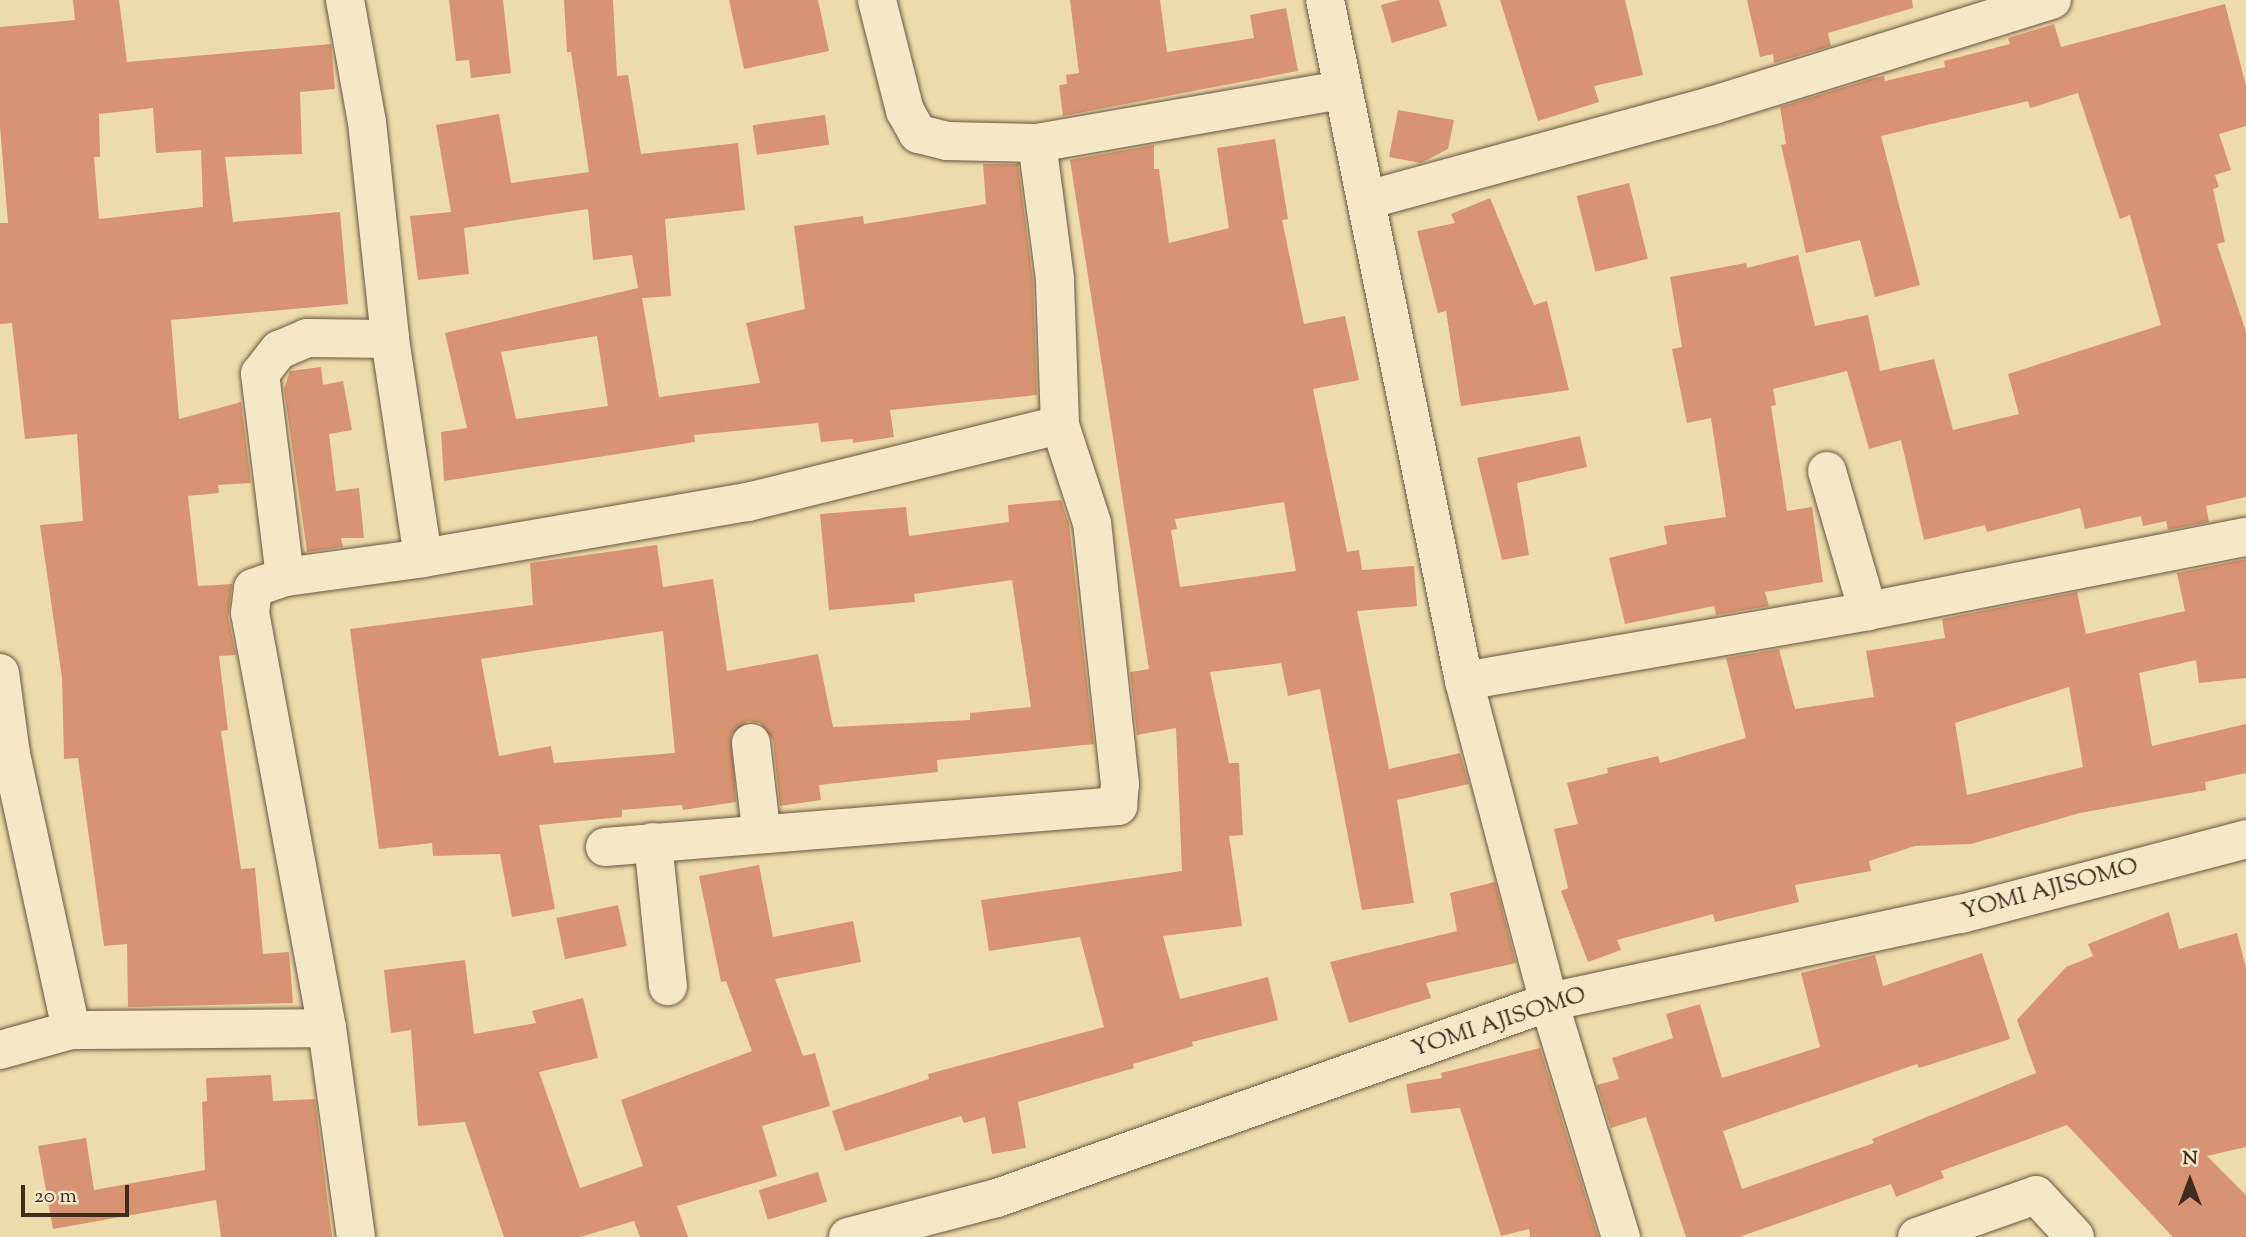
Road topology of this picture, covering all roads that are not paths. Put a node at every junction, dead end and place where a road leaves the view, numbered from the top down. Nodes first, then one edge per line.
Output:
1 (345, 0) edge
2 (877, 0) edge
3 (1325, 0) edge
4 (2052, 0) edge
5 (1342, 90) junction
6 (1037, 143) junction
7 (1367, 200) junction
8 (390, 339) junction
9 (1060, 425) junction
10 (1827, 471) dead end
11 (2246, 537) edge
12 (423, 558) junction
13 (285, 577) junction
14 (1868, 611) junction
15 (0, 673) edge
16 (1464, 681) junction
17 (751, 743) dead end
18 (5, 755) edge
19 (766, 831) junction
20 (2246, 839) edge
21 (653, 842) junction
22 (606, 847) dead end
23 (668, 986) dead end
24 (1549, 1002) junction
25 (327, 1027) junction
26 (71, 1030) junction
27 (0, 1050) edge
28 (356, 1237) edge
29 (848, 1237) edge
30 (1621, 1237) edge
31 (1917, 1237) edge
32 (2075, 1237) edge

1 - 8 street
2 - 6 street
3 - 5 street
4 - 7 street
5 - 6 street
5 - 7 street
6 - 9 street
7 - 16 street
8 - 12 street
8 - 13 street
9 - 12 street
9 - 19 street
10 - 14 street
11 - 14 street
12 - 13 street
13 - 25 street
14 - 16 street
15 - 18 street
16 - 24 street
17 - 19 street
18 - 26 street
19 - 21 street
20 - 24 street, YOMI AJISOMO
21 - 22 street
21 - 23 street
24 - 29 street, YOMI AJISOMO
24 - 30 street
25 - 26 street
25 - 28 street
26 - 27 street
31 - 32 street

